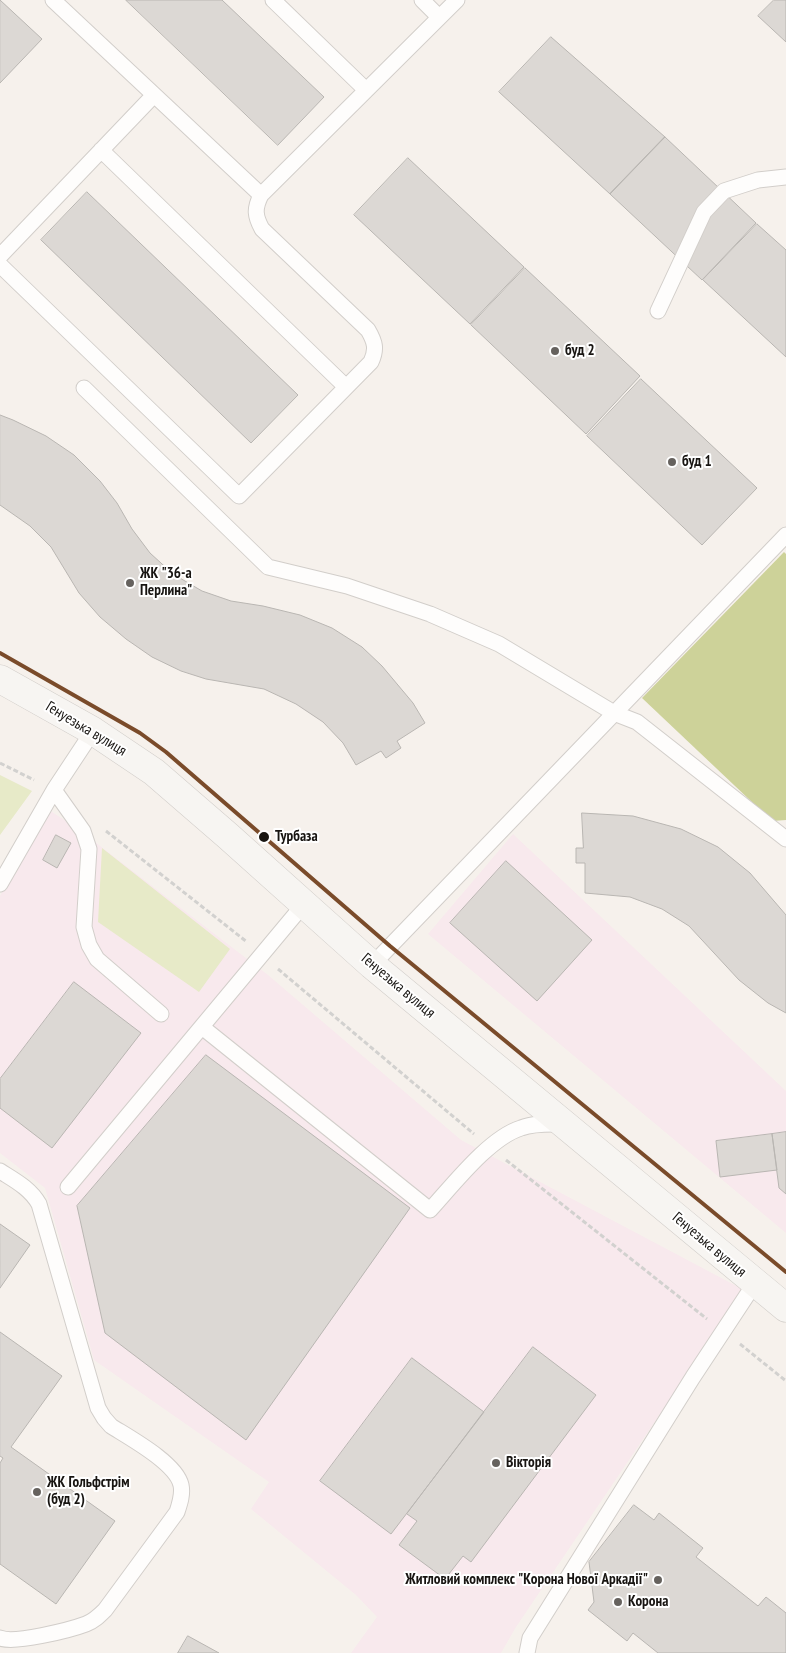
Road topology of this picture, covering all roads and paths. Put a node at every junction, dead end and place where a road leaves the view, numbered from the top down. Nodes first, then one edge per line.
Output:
1 (52, 0) edge
2 (273, 0) edge
3 (422, 0) edge
4 (457, 0) edge
5 (440, 17) junction
6 (366, 90) junction
7 (154, 95) junction
8 (101, 150) junction
9 (786, 177) edge
10 (261, 195) junction
11 (0, 256) edge
12 (0, 265) edge
13 (658, 311) dead end
14 (346, 387) junction
15 (84, 388) dead end
16 (786, 535) edge
17 (0, 679) edge
18 (614, 713) junction
19 (94, 731) junction
20 (0, 763) edge
21 (54, 790) junction
22 (100, 826) dead end
23 (786, 839) edge
24 (0, 884) edge
25 (304, 904) junction
26 (262, 954) junction
27 (372, 964) junction
28 (161, 1014) dead end
29 (202, 1027) junction
30 (563, 1124) junction
31 (490, 1147) junction
32 (0, 1171) edge
33 (68, 1187) dead end
34 (754, 1283) junction
35 (786, 1308) edge
36 (723, 1331) junction
37 (786, 1382) edge
38 (0, 1638) edge
39 (528, 1653) edge

1 - 7 lane
2 - 6 lane
3 - 5 lane
4 - 5 lane
5 - 6 lane
6 - 10 lane
7 - 8 lane
7 - 10 lane
8 - 11 lane
8 - 14 lane
9 - 13 lane
10 - 14 lane
12 - 14 lane
15 - 18 lane
16 - 18 lane
17 - 19 main road, Генуезька вулиця
18 - 23 lane
18 - 27 lane
19 - 21 lane
19 - 25 main road, Генуезька вулиця
20 - 21 path
21 - 24 lane
21 - 28 lane
22 - 26 path
25 - 26 lane
25 - 27 main road, Генуезька вулиця
26 - 29 lane
26 - 31 path
27 - 30 main road, Генуезька вулиця
29 - 31 lane
29 - 33 lane
30 - 31 lane
30 - 34 main road, Генуезька вулиця
31 - 36 path
32 - 38 lane
34 - 35 main road, Генуезька вулиця
34 - 36 lane
36 - 37 path
36 - 39 lane

